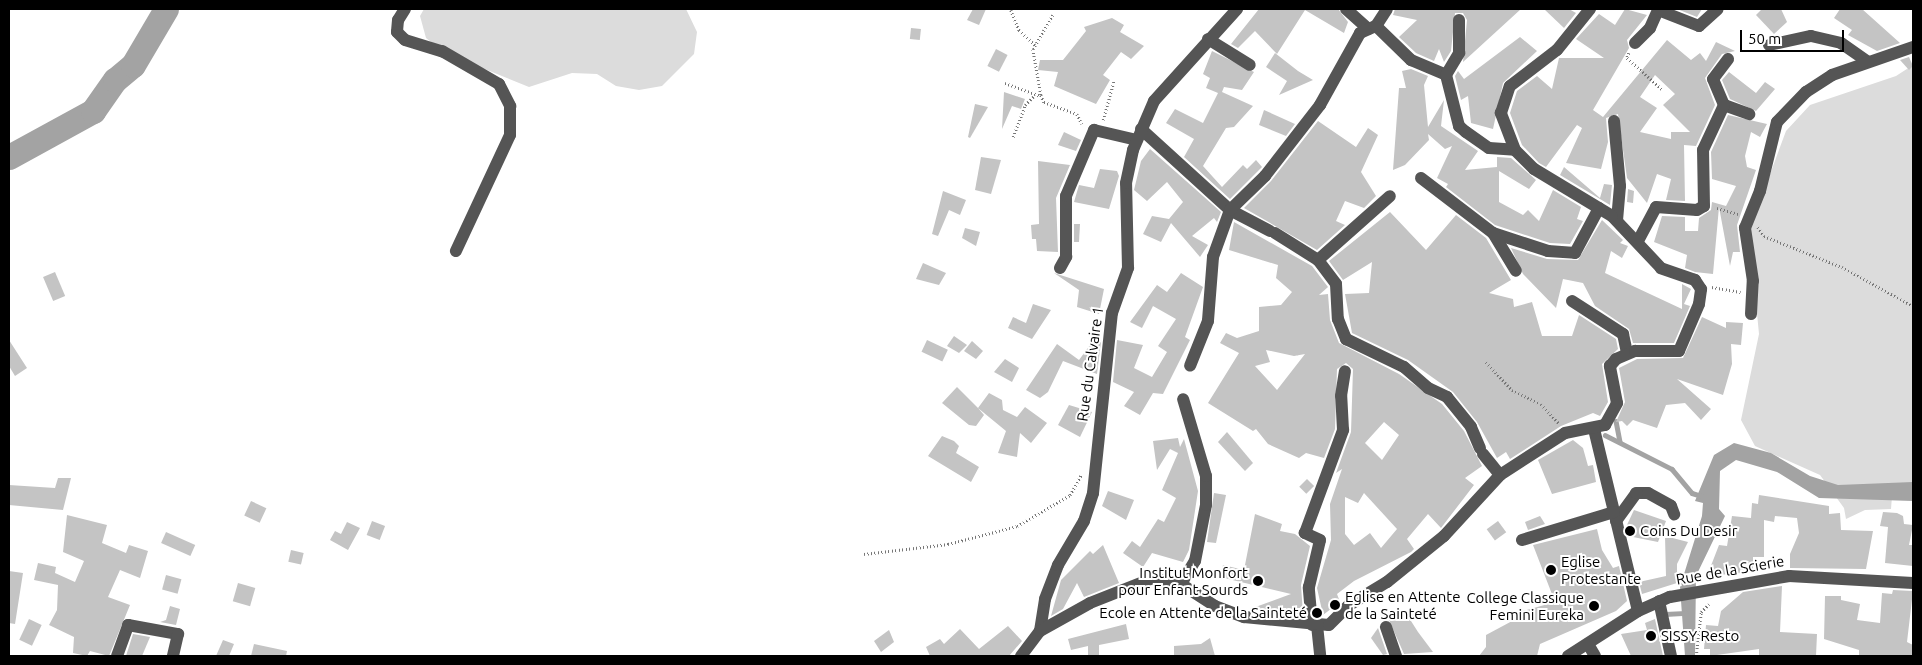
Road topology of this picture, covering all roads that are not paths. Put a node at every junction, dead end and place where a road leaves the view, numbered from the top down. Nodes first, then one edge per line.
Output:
1 (405, 9) edge
2 (1237, 9) edge
3 (1346, 9) edge
4 (1387, 9) edge
5 (1590, 9) edge
6 (1718, 9) edge
7 (1459, 20) dead end
8 (1372, 28) junction
9 (1208, 39) junction
10 (1635, 43) road end
11 (1769, 45) dead end
12 (1913, 47) edge
13 (1728, 59) dead end
14 (1868, 62) junction
15 (1250, 65) dead end
16 (1446, 75) junction
17 (1724, 106) junction
18 (1748, 114) dead end
19 (1614, 121) dead end
20 (1139, 134) junction
21 (1516, 150) junction
22 (1421, 178) dead end
23 (1390, 196) dead end
24 (1598, 208) junction
25 (1230, 210) junction
26 (1617, 220) junction
27 (1493, 233) junction
28 (1638, 241) junction
29 (456, 251) dead end
30 (1318, 260) junction
31 (1060, 268) dead end
32 (1516, 271) dead end
33 (1572, 301) dead end
34 (1751, 314) dead end
35 (1627, 353) junction
36 (1190, 366) dead end
37 (1345, 371) dead end
38 (1182, 399) dead end
39 (1594, 429) junction
40 (1500, 475) junction
41 (1674, 514) dead end
42 (1615, 516) junction
43 (1522, 540) dead end
44 (1913, 583) edge
45 (1181, 584) junction
46 (1664, 599) junction
47 (1638, 611) junction
48 (1315, 625) junction
49 (1386, 627) dead end
50 (1040, 631) junction
51 (1588, 644) junction
52 (117, 656) edge
53 (173, 656) edge
54 (1021, 656) edge
55 (1320, 656) edge
56 (1396, 656) edge
57 (1568, 656) edge
58 (1595, 656) edge
59 (1672, 656) edge

1 - 29 street
2 - 9 street, Rue du Calvaire 1
3 - 8 street
4 - 8 street
5 - 21 street
6 - 10 street
7 - 16 street
8 - 16 street
8 - 25 street
9 - 15 street
9 - 20 street, Rue du Calvaire 1
11 - 14 street
12 - 14 street
13 - 17 street
14 - 34 street
16 - 21 street
17 - 18 street
17 - 28 street
19 - 26 street
20 - 25 street
20 - 31 street
20 - 50 street, Rue du Calvaire 1
21 - 24 street
22 - 27 street
23 - 30 street
24 - 26 street
24 - 27 street
25 - 30 street
25 - 36 street
26 - 28 street
27 - 32 street
28 - 35 street
30 - 40 street
33 - 35 street
35 - 39 street
37 - 48 street
38 - 45 street
39 - 40 street
39 - 42 street
40 - 48 street
41 - 42 street
42 - 43 street
42 - 47 street
44 - 46 street, Rue de la Scierie
45 - 48 street, Rue du Calvaire 1
45 - 50 street, Rue du Calvaire 1
46 - 47 street, Rue de la Scierie
46 - 59 street
47 - 51 street, Rue de la Scierie
48 - 55 street
49 - 56 street
50 - 54 street, Rue du Calvaire 1
51 - 57 street, Rue de la Scierie
51 - 58 street
52 - 53 street

